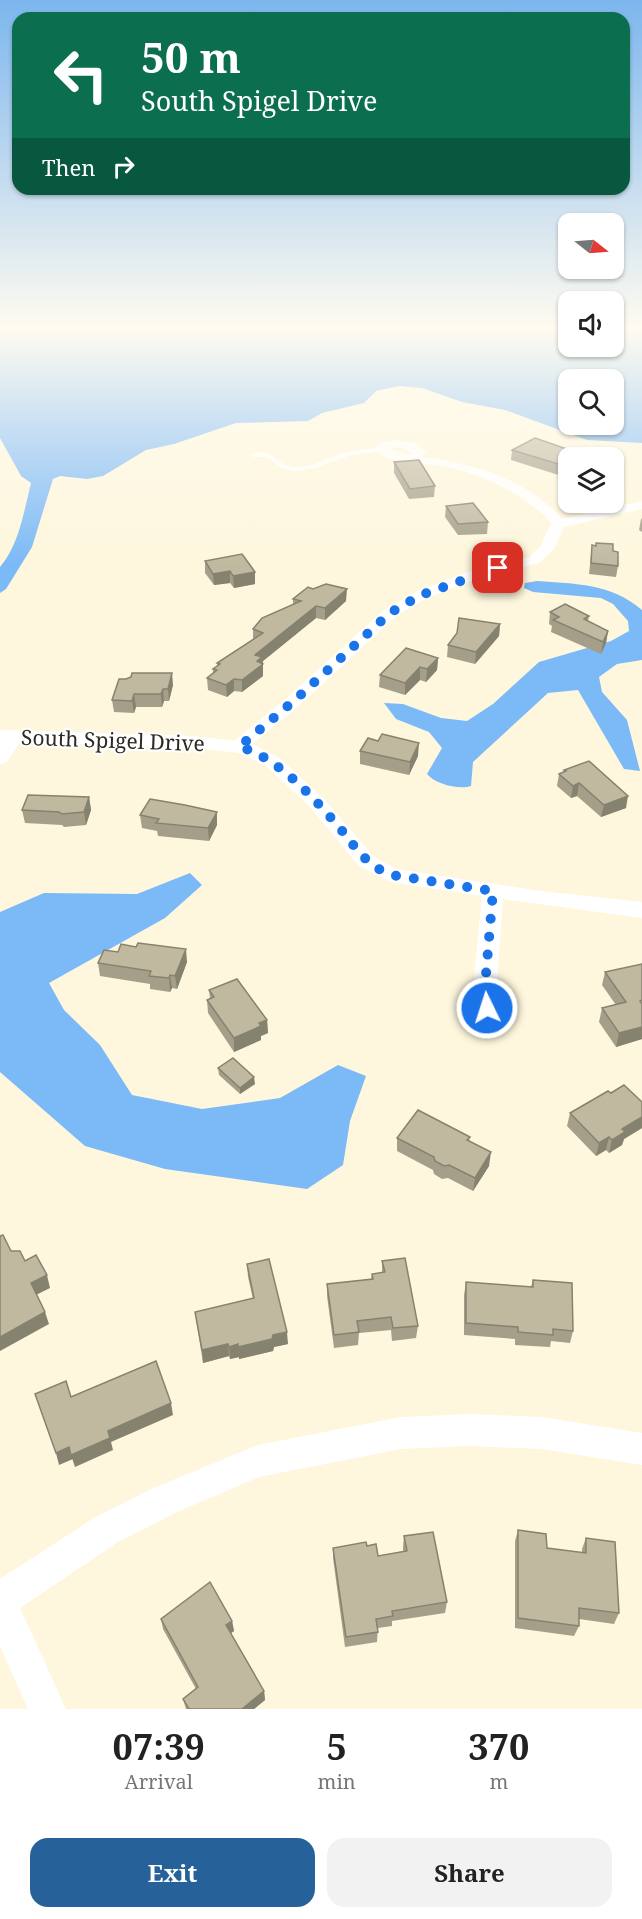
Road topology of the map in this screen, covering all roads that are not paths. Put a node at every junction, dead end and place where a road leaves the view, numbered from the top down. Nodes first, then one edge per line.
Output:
1 (381, 450) joint
2 (253, 455) dead end
3 (642, 505) edge
4 (559, 524) junction
5 (7, 737) edge
6 (239, 747) junction
7 (0, 758) edge
8 (493, 891) junction
9 (642, 910) edge
10 (496, 1021) dead end
11 (642, 1449) edge
12 (0, 1602) edge
13 (47, 1709) edge

1 - 2 lane
1 - 4 street
3 - 4 street
4 - 6 street
5 - 6 street, South Spigel Drive
5 - 7 street
6 - 8 street, South Spigel Drive
8 - 9 street, South Spigel Drive
8 - 10 street
11 - 12 street
12 - 13 street

